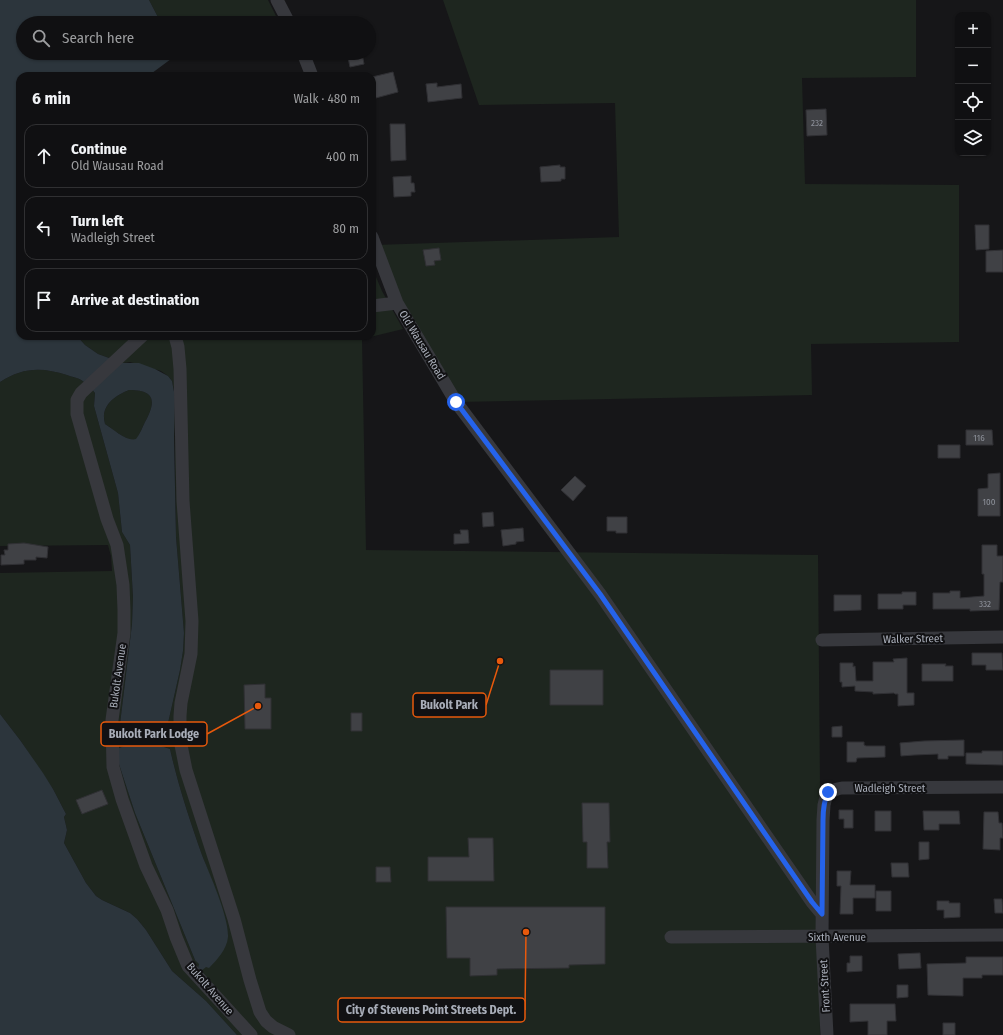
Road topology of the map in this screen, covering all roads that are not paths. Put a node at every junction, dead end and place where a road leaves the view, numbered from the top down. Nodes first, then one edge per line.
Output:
1 (277, 0) edge
2 (285, 16) edge
3 (306, 60) edge
4 (310, 72) edge
5 (376, 247) edge
6 (398, 303) junction
7 (376, 306) edge
8 (138, 340) edge
9 (176, 340) edge
10 (1003, 637) edge
11 (822, 640) dead end
12 (1003, 787) edge
13 (822, 914) junction
14 (1003, 935) edge
15 (822, 937) junction
16 (671, 938) dead end
17 (251, 1035) edge
18 (289, 1035) edge
19 (827, 1035) edge

1 - 2 street
3 - 4 street
5 - 6 street, Old Wausau Road
6 - 7 street
6 - 13 street, Old Wausau Road
8 - 17 street, Bukolt Avenue
9 - 18 street
10 - 11 street, Walker Street
12 - 13 street, Wadleigh Street
13 - 15 street
14 - 15 street, Sixth Avenue
15 - 16 street, Sixth Avenue
15 - 19 street, Front Street

